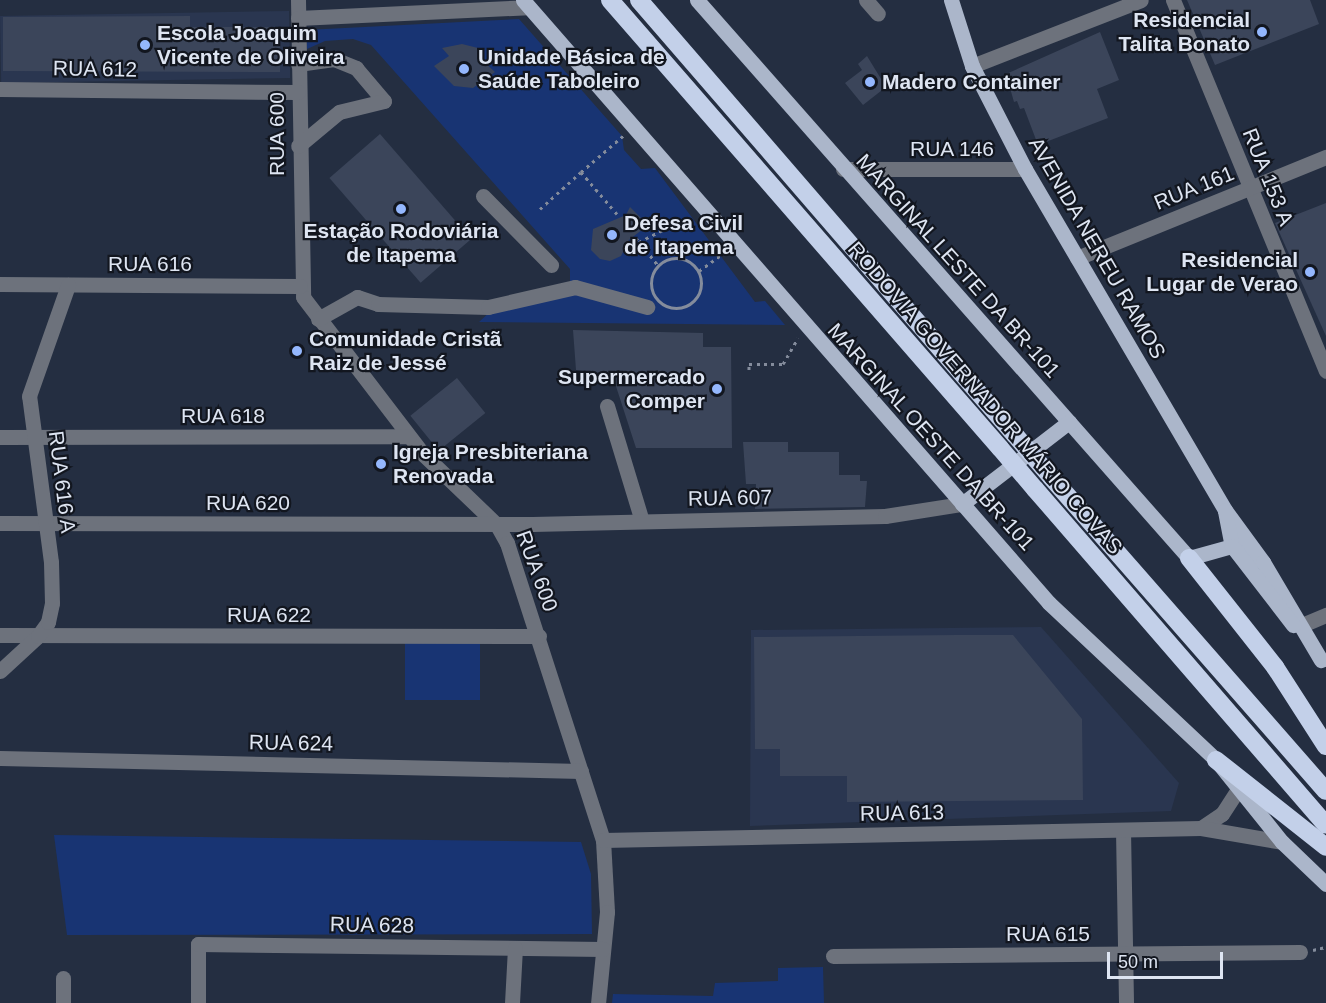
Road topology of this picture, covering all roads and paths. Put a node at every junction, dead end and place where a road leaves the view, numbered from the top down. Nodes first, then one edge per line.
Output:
1 (298, 0) edge
2 (610, 0) edge
3 (639, 0) edge
4 (697, 0) edge
5 (866, 0) edge
6 (951, 0) edge
7 (1141, 0) edge
8 (1173, 0) edge
9 (525, 3) edge
10 (878, 14) dead end
11 (298, 18) junction
12 (298, 64) junction
13 (972, 66) junction
14 (0, 89) edge
15 (298, 92) junction
16 (631, 127) junction
17 (298, 146) junction
18 (1326, 157) edge
19 (843, 169) junction
20 (1026, 170) junction
21 (581, 172) junction
22 (1250, 188) junction
23 (483, 196) dead end
24 (540, 209) dead end
25 (617, 214) dead end
26 (693, 226) dead end
27 (737, 248) junction
28 (1077, 258) junction
29 (551, 265) dead end
30 (658, 265) junction
31 (699, 271) junction
32 (0, 284) edge
33 (68, 285) junction
34 (300, 286) junction
35 (646, 308) dead end
36 (318, 319) junction
37 (805, 326) junction
38 (749, 370) dead end
39 (1326, 370) edge
40 (607, 406) dead end
41 (1069, 422) junction
42 (409, 436) junction
43 (0, 437) edge
44 (37, 437) junction
45 (962, 504) junction
46 (1225, 510) junction
47 (642, 521) junction
48 (0, 524) edge
49 (46, 524) junction
50 (497, 525) junction
51 (1232, 546) junction
52 (1189, 558) junction
53 (1263, 562) junction
54 (1326, 615) edge
55 (1302, 625) junction
56 (0, 635) edge
57 (38, 636) junction
58 (539, 636) junction
59 (1324, 663) edge
60 (0, 671) edge
61 (1326, 746) edge
62 (0, 758) edge
63 (1216, 760) junction
64 (581, 771) junction
65 (1238, 789) junction
66 (1326, 791) edge
67 (1326, 825) edge
68 (1201, 828) junction
69 (1123, 830) junction
70 (603, 840) junction
71 (1282, 842) junction
72 (1326, 847) edge
73 (1326, 884) edge
74 (515, 948) junction
75 (603, 949) junction
76 (1300, 952) dead end
77 (1125, 954) junction
78 (833, 956) dead end
79 (63, 978) dead end
80 (63, 1003) edge
81 (198, 1003) edge
82 (512, 1003) edge
83 (598, 1003) edge
84 (1126, 1003) edge

1 - 11 street, RUA 600
2 - 67 highway, RODOVIA GOVERNADOR MÁRIO COVAS, bridge
3 - 66 highway, RODOVIA GOVERNADOR MÁRIO COVAS, bridge
4 - 19 main road, MARGINAL LESTE DA BR-101
5 - 10 street
6 - 13 main road, AVENIDA NEREU RAMOS
7 - 13 street
8 - 22 street, RUA 153 A
9 - 11 street
9 - 16 main road, MARGINAL OESTE DA BR-101
11 - 12 street, RUA 600
12 - 15 street, RUA 600
12 - 17 street
13 - 20 main road, AVENIDA NEREU RAMOS
14 - 15 street, RUA 612
15 - 17 street, RUA 600
16 - 21 path
16 - 27 main road, MARGINAL OESTE DA BR-101
17 - 34 street, RUA 600
18 - 22 street, RUA 161
19 - 20 street, RUA 146
19 - 41 main road, MARGINAL LESTE DA BR-101
20 - 28 main road, AVENIDA NEREU RAMOS
21 - 24 path
21 - 25 path
22 - 28 street, RUA 161
22 - 39 street, RUA 153 A
23 - 29 street
26 - 30 path
27 - 31 path
27 - 37 main road, MARGINAL OESTE DA BR-101
28 - 46 main road, AVENIDA NEREU RAMOS
30 - 31 path
30 - 31 path
32 - 33 street, RUA 616
33 - 34 street, RUA 616
33 - 44 street, RUA 616 A
34 - 36 street, RUA 600
35 - 36 street
36 - 42 street, RUA 600
37 - 38 path
37 - 45 main road, MARGINAL OESTE DA BR-101
40 - 47 street
41 - 45 main road
41 - 52 main road, MARGINAL LESTE DA BR-101
42 - 44 street, RUA 618
42 - 50 street, RUA 600
43 - 44 street, RUA 618
44 - 49 street, RUA 616 A
45 - 47 street, RUA 607
45 - 63 main road, MARGINAL OESTE DA BR-101
46 - 51 main road, AVENIDA NEREU RAMOS
46 - 53 main road, AVENIDA NEREU RAMOS
47 - 50 street, RUA 607
48 - 49 street, RUA 620
49 - 50 street, RUA 620
49 - 57 street, RUA 616 A
50 - 58 street, RUA 600
51 - 52 main road
51 - 53 main road
51 - 59 main road, AVENIDA NEREU RAMOS
52 - 61 highway
53 - 55 main road, AVENIDA NEREU RAMOS
54 - 55 street
55 - 59 main road, AVENIDA NEREU RAMOS
56 - 57 street, RUA 622
57 - 58 street, RUA 622
57 - 60 street, RUA 616 A
58 - 64 street, RUA 600
62 - 64 street, RUA 624
63 - 65 main road, MARGINAL OESTE DA BR-101
63 - 72 highway
64 - 70 street, RUA 600
65 - 68 street
65 - 71 main road, MARGINAL OESTE DA BR-101
68 - 69 street, RUA 613
68 - 71 street, RUA 613
69 - 70 street, RUA 613
69 - 77 street
70 - 75 street, RUA 600
71 - 73 main road, MARGINAL OESTE DA BR-101
74 - 75 street, RUA 628
74 - 81 street, RUA 628
74 - 82 street
75 - 83 street, RUA 600
76 - 77 street, RUA 615
77 - 78 street, RUA 615
77 - 84 street
79 - 80 street

